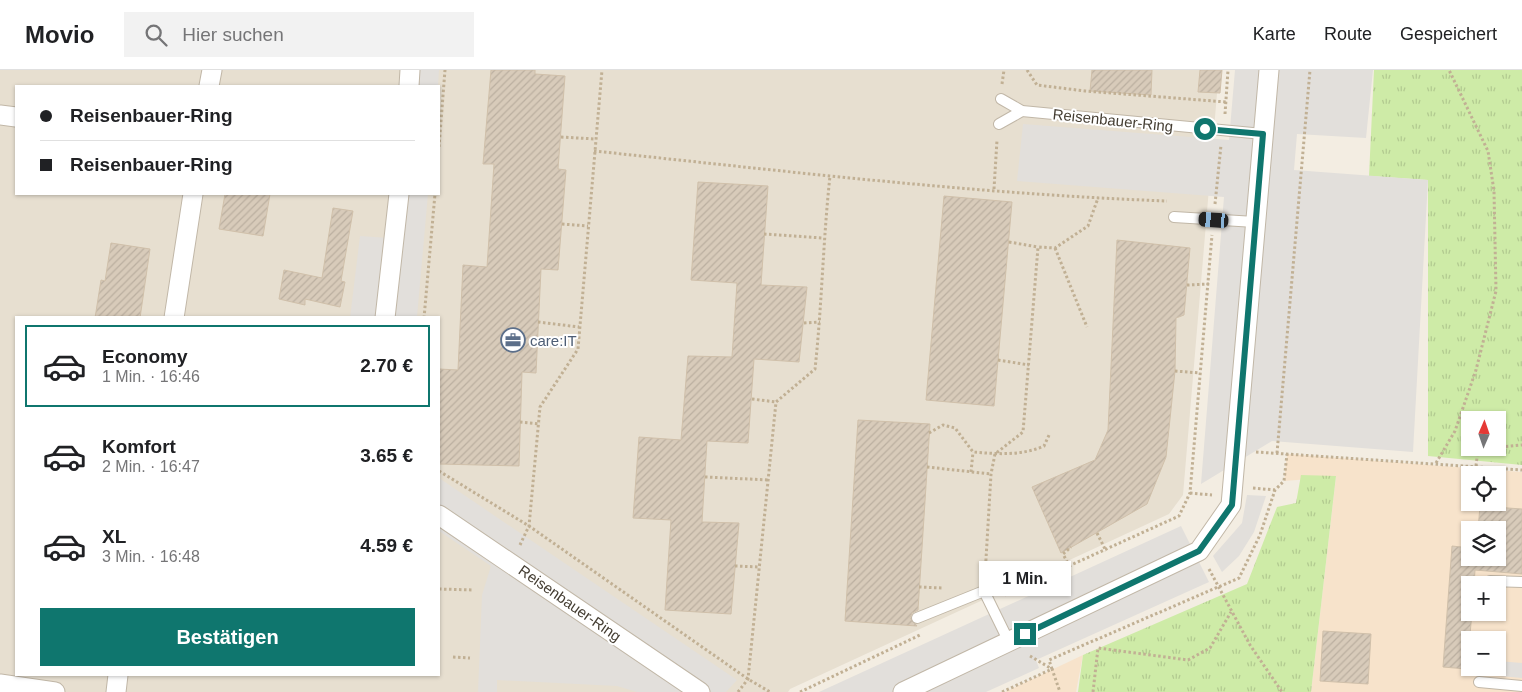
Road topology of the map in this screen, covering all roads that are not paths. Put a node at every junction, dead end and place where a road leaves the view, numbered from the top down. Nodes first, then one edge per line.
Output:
1 (212, 70) edge
2 (410, 70) edge
3 (1269, 70) edge
4 (210, 85) edge
5 (409, 85) edge
6 (1002, 94) road end
7 (1022, 111) junction
8 (0, 115) edge
9 (15, 117) edge
10 (998, 128) road end
11 (1263, 134) junction
12 (193, 195) edge
13 (399, 195) edge
14 (1256, 215) junction
15 (1174, 217) dead end
16 (174, 316) edge
17 (385, 316) edge
18 (440, 516) edge
19 (1506, 582) edge
20 (1522, 582) edge
21 (917, 618) dead end
22 (1008, 642) junction
23 (118, 676) edge
24 (1479, 682) dead end
25 (0, 684) edge
26 (1522, 686) edge
27 (55, 692) edge
28 (116, 692) edge
29 (700, 692) edge
30 (903, 692) edge

1 - 4 street
2 - 5 street
3 - 11 street
6 - 7 lane, Reisenbauer-Ring
7 - 10 lane
7 - 11 lane, Reisenbauer-Ring
8 - 9 street
11 - 14 street
12 - 16 street
13 - 17 street
14 - 15 lane
14 - 22 street
18 - 29 street, Reisenbauer-Ring
19 - 20 lane
21 - 22 lane
22 - 30 street
23 - 28 street
24 - 26 lane
25 - 27 street

